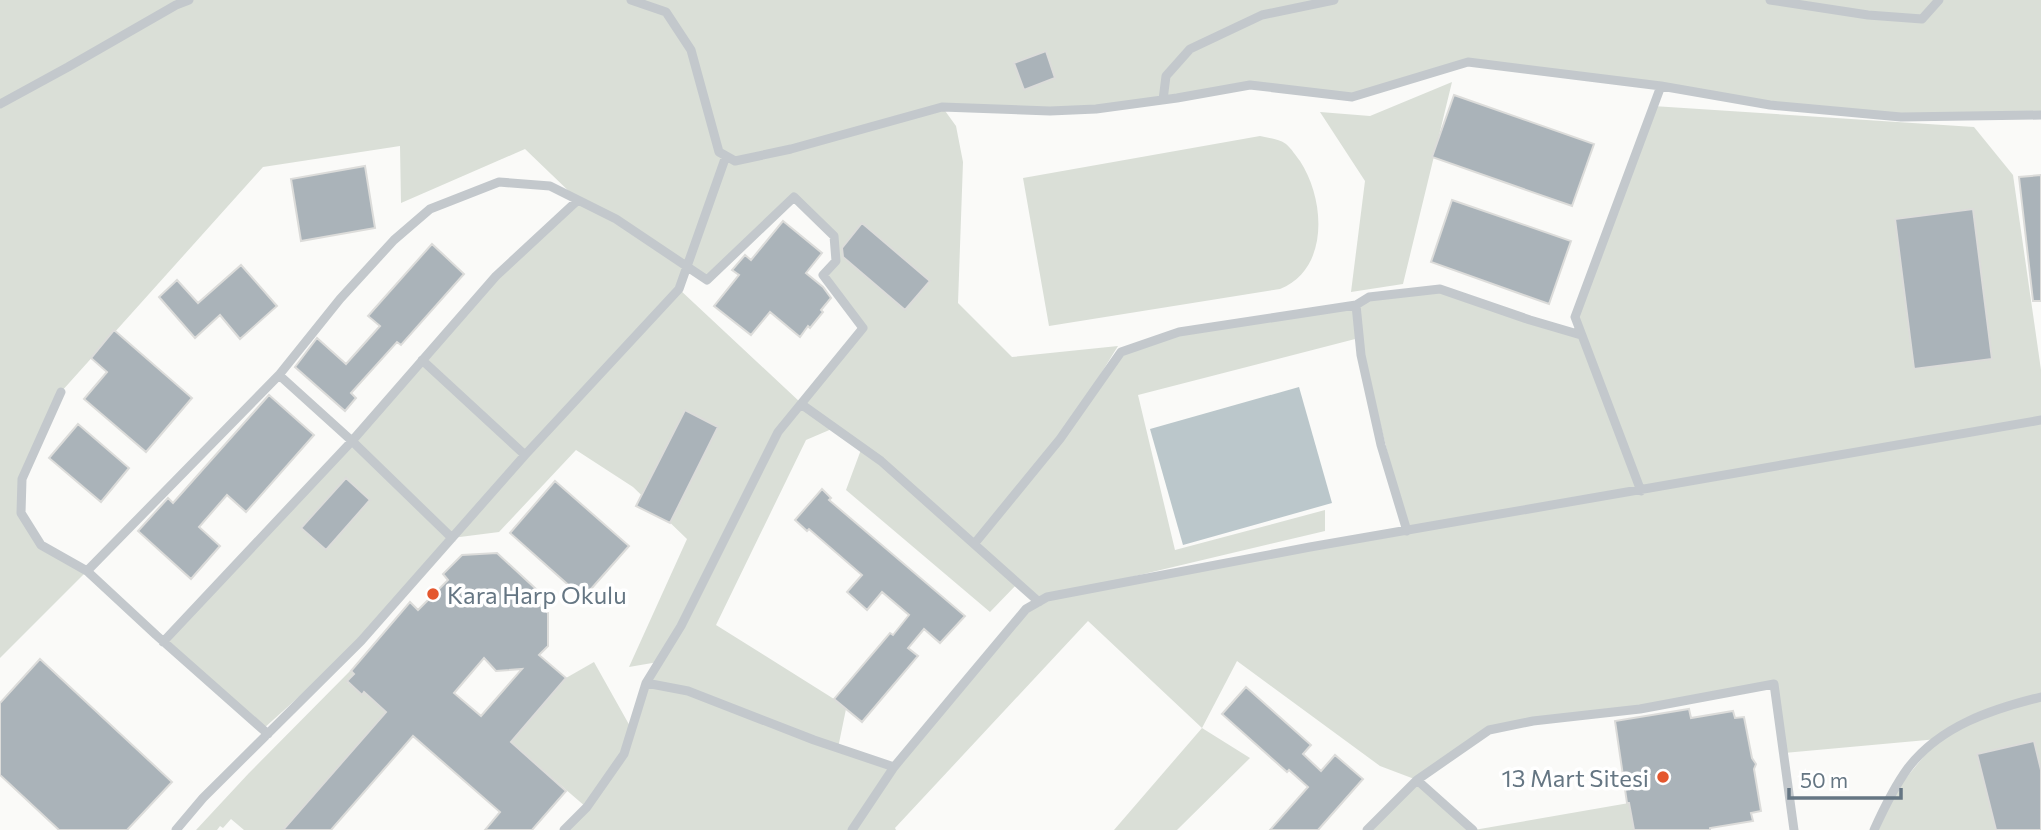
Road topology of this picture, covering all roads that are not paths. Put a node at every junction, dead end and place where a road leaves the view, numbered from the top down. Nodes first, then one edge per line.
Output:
1 (189, 0) edge
2 (631, 0) edge
3 (1334, 0) edge
4 (1770, 0) edge
5 (1939, 0) edge
6 (1661, 86) junction
7 (1163, 100) junction
8 (0, 104) edge
9 (2041, 115) edge
10 (726, 156) junction
11 (578, 200) junction
12 (686, 268) junction
13 (1356, 304) junction
14 (1581, 335) junction
15 (422, 360) junction
16 (279, 375) junction
17 (61, 392) dead end
18 (801, 404) junction
19 (2041, 420) edge
20 (352, 441) junction
21 (525, 455) junction
22 (1641, 491) junction
23 (1407, 531) junction
24 (452, 538) junction
25 (975, 543) junction
26 (87, 571) junction
27 (1040, 601) junction
28 (163, 642) junction
29 (646, 683) junction
30 (2041, 696) edge
31 (268, 734) junction
32 (894, 767) junction
33 (1418, 780) junction
34 (176, 830) edge
35 (564, 830) edge
36 (852, 830) edge
37 (1367, 830) edge
38 (1473, 830) edge
39 (1794, 830) edge
40 (1874, 830) edge

1 - 8 lane
2 - 10 lane
3 - 7 lane
4 - 5 lane
6 - 7 lane
6 - 9 lane
6 - 14 lane
7 - 10 lane
10 - 12 lane
11 - 12 lane
11 - 15 lane
11 - 16 lane
12 - 18 lane
12 - 21 lane
13 - 14 lane
13 - 23 lane
13 - 25 lane
14 - 22 lane
15 - 20 lane
15 - 21 lane
16 - 20 lane
16 - 26 lane
17 - 26 lane
18 - 25 lane
18 - 29 lane
19 - 22 lane
20 - 24 lane
20 - 28 lane
21 - 24 lane
22 - 23 lane
23 - 27 lane
24 - 31 lane
25 - 27 lane
26 - 28 lane
27 - 32 lane
28 - 31 lane
29 - 32 lane
29 - 35 lane
30 - 40 lane
31 - 34 lane
32 - 36 lane
33 - 37 lane
33 - 38 lane
33 - 39 lane

